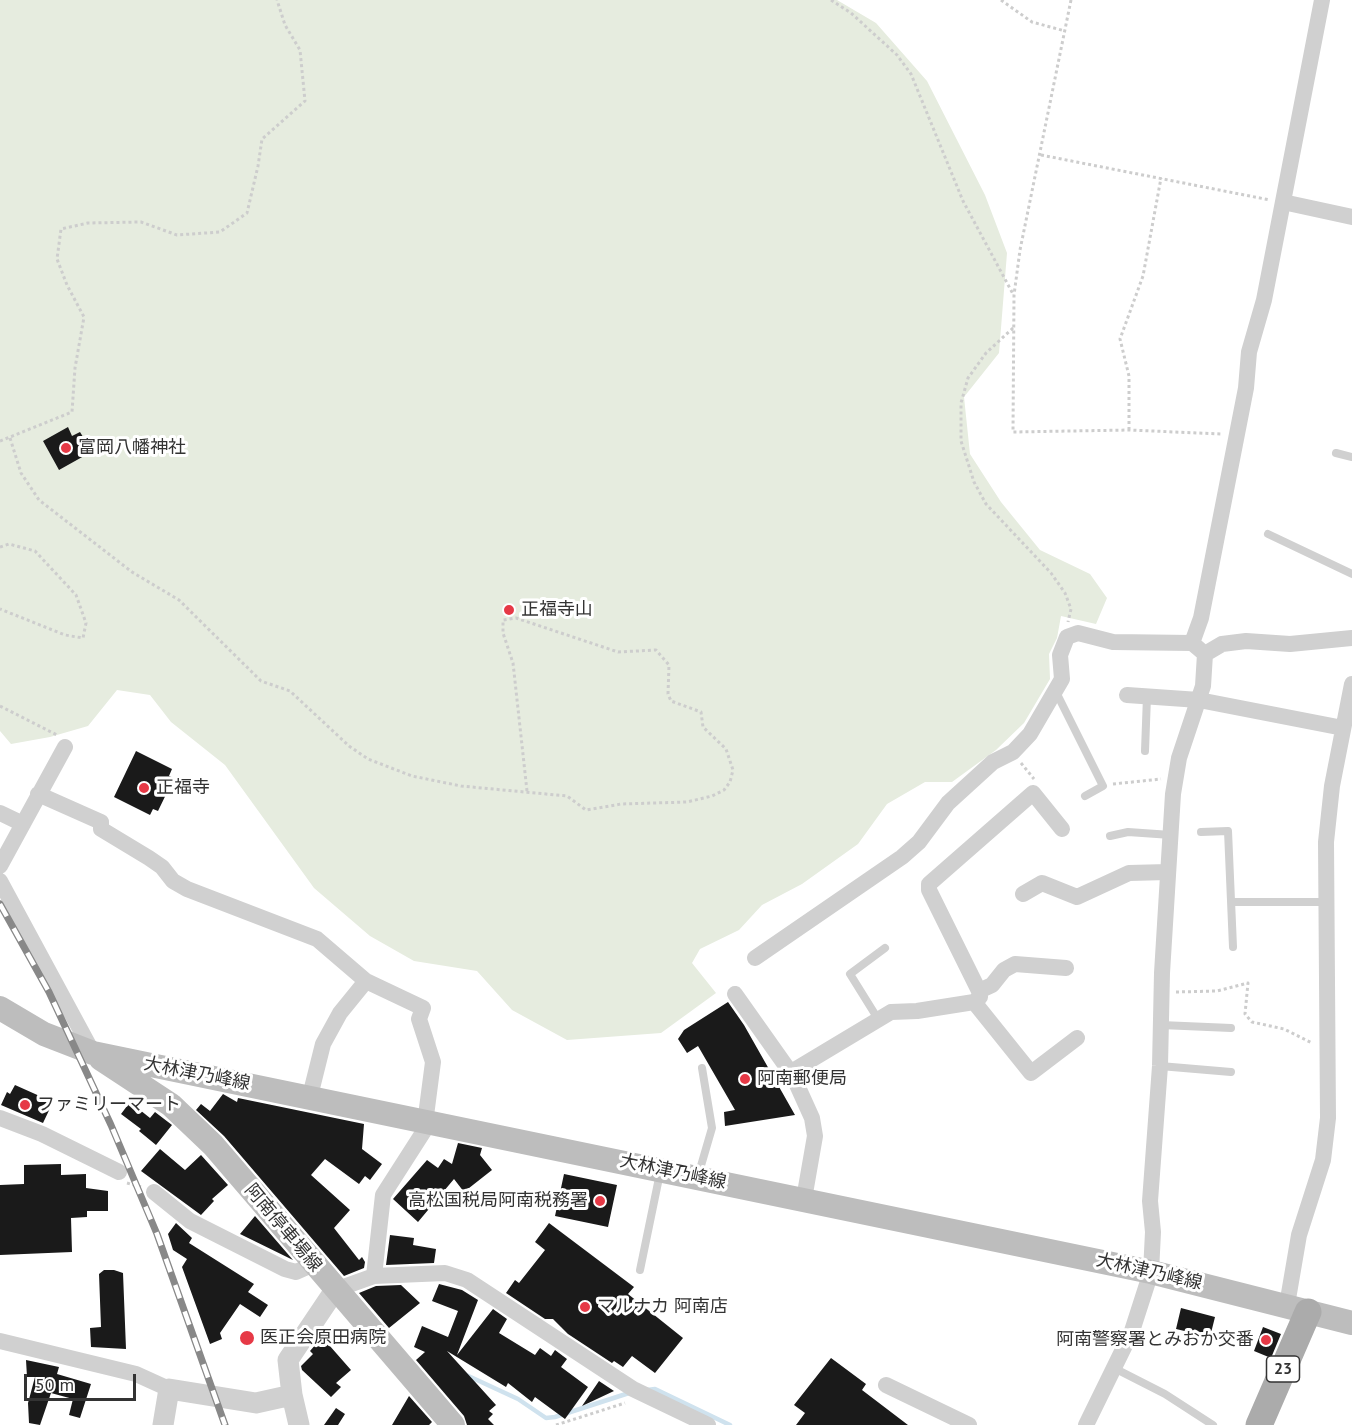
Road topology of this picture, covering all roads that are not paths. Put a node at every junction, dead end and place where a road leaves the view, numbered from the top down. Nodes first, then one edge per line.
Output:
1 (1322, 0) edge
2 (1283, 202) junction
3 (1352, 217) edge
4 (1336, 453) dead end
5 (1352, 458) edge
6 (1268, 534) dead end
7 (1352, 574) edge
8 (1352, 638) edge
9 (1199, 648) junction
10 (1352, 684) edge
11 (1056, 692) junction
12 (1127, 695) dead end
13 (1147, 696) junction
14 (1199, 700) junction
15 (1347, 741) edge
16 (65, 747) road end
17 (1145, 751) dead end
18 (38, 794) junction
19 (1085, 796) dead end
20 (0, 813) edge
21 (23, 824) junction
22 (1062, 829) dead end
23 (1201, 832) dead end
24 (1171, 835) junction
25 (1110, 836) dead end
26 (0, 866) edge
27 (1168, 872) junction
28 (0, 881) edge
29 (1023, 894) dead end
30 (1232, 902) junction
31 (1326, 902) junction
32 (1233, 947) dead end
33 (885, 948) dead end
34 (755, 958) dead end
35 (1066, 968) dead end
36 (366, 981) junction
37 (735, 994) dead end
38 (977, 996) junction
39 (0, 1008) edge
40 (878, 1019) junction
41 (1161, 1025) junction
42 (1231, 1028) dead end
43 (1077, 1038) dead end
44 (93, 1053) junction
45 (1160, 1066) junction
46 (702, 1068) dead end
47 (1231, 1072) dead end
48 (793, 1076) junction
49 (310, 1096) junction
50 (0, 1118) edge
51 (425, 1121) junction
52 (660, 1169) junction
53 (119, 1172) road end
54 (698, 1177) junction
55 (154, 1192) road end
56 (804, 1199) junction
57 (314, 1264) junction
58 (640, 1270) dead end
59 (1151, 1272) junction
60 (374, 1276) junction
61 (335, 1290) junction
62 (1298, 1308) junction
63 (1352, 1323) edge
64 (0, 1341) edge
65 (1112, 1367) junction
66 (886, 1385) dead end
67 (169, 1389) junction
68 (292, 1395) junction
69 (163, 1425) edge
70 (299, 1425) edge
71 (453, 1425) edge
72 (708, 1425) edge
73 (969, 1425) edge
74 (1086, 1425) edge
75 (1213, 1425) edge
76 (1259, 1425) edge

1 - 2 street
2 - 3 street
2 - 9 street
4 - 5 lane
6 - 7 lane
8 - 9 street
9 - 11 street
9 - 14 street
10 - 15 street
11 - 19 lane
11 - 34 street
12 - 13 street
13 - 14 street
13 - 17 lane
14 - 15 street
14 - 24 street
15 - 31 street
16 - 18 street
18 - 21 street
18 - 36 street
20 - 21 street
21 - 26 street
22 - 38 street
23 - 30 lane
24 - 25 lane
24 - 27 street
27 - 29 street
27 - 41 street
28 - 44 street
30 - 31 lane
30 - 32 lane
31 - 62 street
33 - 40 lane
35 - 38 street
36 - 49 street
36 - 51 street
37 - 48 street
38 - 40 street
38 - 43 street
39 - 44 main road, 大林津乃峰線
40 - 48 street
41 - 42 lane
41 - 45 street
44 - 49 main road, 大林津乃峰線
44 - 57 main road, 阿南停車場線
45 - 47 lane
45 - 59 street
46 - 54 lane
48 - 56 street
49 - 51 main road, 大林津乃峰線
50 - 53 street
51 - 52 main road, 大林津乃峰線
51 - 60 street
52 - 54 main road, 大林津乃峰線
52 - 58 lane
54 - 56 main road, 大林津乃峰線
55 - 57 street
56 - 59 main road, 大林津乃峰線
57 - 61 main road, 阿南停車場線
59 - 62 main road, 大林津乃峰線
59 - 65 street
60 - 61 street
60 - 72 street
61 - 68 street
61 - 71 main road, 阿南停車場線
62 - 63 main road, 大林津乃峰線
62 - 76 main road, 23
64 - 67 street
65 - 74 street
65 - 75 lane
66 - 73 street
67 - 68 street
67 - 69 street
68 - 70 street

